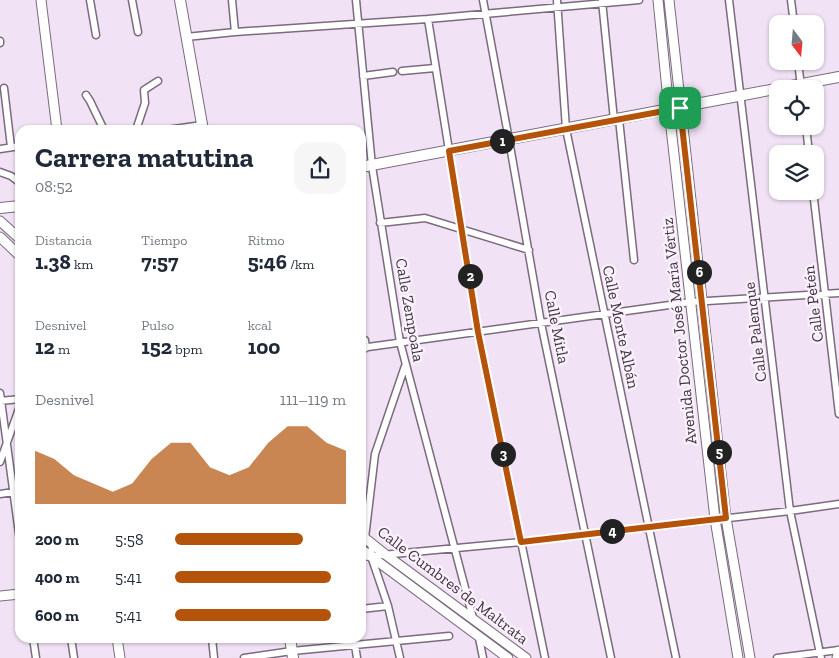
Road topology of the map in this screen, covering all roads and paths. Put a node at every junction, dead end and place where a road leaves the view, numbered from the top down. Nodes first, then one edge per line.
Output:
1 (41, 0) edge
2 (90, 0) edge
3 (132, 0) edge
4 (180, 0) edge
5 (232, 0) edge
6 (356, 0) edge
7 (483, 0) edge
8 (640, 0) edge
9 (658, 0) edge
10 (669, 0) edge
11 (729, 0) edge
12 (791, 0) edge
13 (602, 2) edge
14 (557, 4) edge
15 (484, 14) junction
16 (793, 15) edge
17 (428, 19) junction
18 (358, 23) junction
19 (138, 32) dead end
20 (235, 32) junction
21 (96, 35) dead end
22 (186, 37) junction
23 (435, 68) junction
24 (402, 71) dead end
25 (393, 72) dead end
26 (363, 76) junction
27 (839, 77) edge
28 (158, 81) dead end
29 (824, 81) edge
30 (4, 88) dead end
31 (769, 91) edge
32 (86, 95) dead end
33 (740, 96) junction
34 (680, 108) junction
35 (669, 110) junction
36 (617, 119) junction
37 (56, 125) edge
38 (102, 125) edge
39 (138, 125) edge
40 (202, 125) edge
41 (365, 125) edge
42 (566, 129) junction
43 (510, 140) junction
44 (15, 146) edge
45 (10, 147) junction
46 (0, 149) edge
47 (449, 151) junction
48 (366, 167) edge
49 (0, 172) edge
50 (15, 179) edge
51 (815, 200) edge
52 (15, 206) edge
53 (0, 208) edge
54 (0, 221) edge
55 (380, 223) junction
56 (462, 230) junction
57 (15, 234) edge
58 (0, 238) edge
59 (529, 250) junction
60 (15, 252) edge
61 (634, 260) dead end
62 (839, 293) edge
63 (825, 294) junction
64 (765, 297) junction
65 (703, 301) junction
66 (691, 302) junction
67 (604, 313) junction
68 (541, 323) junction
69 (478, 332) junction
70 (400, 342) junction
71 (366, 348) edge
72 (405, 365) junction
73 (0, 392) edge
74 (15, 400) edge
75 (0, 401) edge
76 (839, 414) edge
77 (15, 420) edge
78 (7, 442) junction
79 (0, 462) edge
80 (15, 482) edge
81 (15, 492) edge
82 (0, 494) edge
83 (839, 504) edge
84 (790, 511) junction
85 (366, 516) edge
86 (726, 518) junction
87 (715, 519) junction
88 (649, 527) junction
89 (585, 534) junction
90 (366, 539) edge
91 (521, 542) junction
92 (372, 544) junction
93 (455, 549) junction
94 (386, 555) junction
95 (366, 557) edge
96 (15, 594) edge
97 (0, 596) edge
98 (388, 606) junction
99 (366, 608) edge
100 (473, 618) junction
101 (449, 636) dead end
102 (479, 638) junction
103 (396, 641) junction
104 (34, 643) edge
105 (72, 643) edge
106 (118, 643) edge
107 (212, 643) edge
108 (356, 645) junction
109 (839, 651) edge
110 (293, 654) edge
111 (820, 655) edge
112 (36, 658) edge
113 (74, 658) edge
114 (120, 658) edge
115 (214, 658) edge
116 (244, 658) edge
117 (357, 658) edge
118 (400, 658) edge
119 (483, 658) edge
120 (508, 658) edge
121 (526, 658) edge
122 (545, 658) edge
123 (612, 658) edge
124 (676, 658) edge
125 (738, 658) edge
126 (750, 658) edge
127 (777, 658) edge
128 (837, 658) edge

1 - 37 main road
2 - 21 street
3 - 19 street
4 - 22 main road
5 - 20 street
6 - 18 street, Calle Zempoala
7 - 15 street, Calle Mitla
8 - 13 street
9 - 35 main road, Avenida Doctor José María Vértiz
10 - 34 main road, Avenida Doctor José María Vértiz
11 - 33 street, Calle Palenque
12 - 16 street
13 - 14 street
13 - 36 street
14 - 15 street
14 - 42 street, Calle Monte Albán
15 - 17 street
15 - 43 street, Calle Mitla
17 - 18 street
17 - 23 street
18 - 20 street
18 - 26 street, Calle Zempoala
20 - 22 street
22 - 40 main road
23 - 24 street
23 - 47 street
25 - 26 street
26 - 41 street, Calle Zempoala
27 - 29 main road
28 - 39 street
30 - 45 street
31 - 33 main road
32 - 38 street
33 - 34 main road
33 - 64 street, Calle Palenque
34 - 35 main road
34 - 65 main road, Avenida Doctor José María Vértiz
35 - 36 main road
35 - 66 main road, Avenida Doctor José María Vértiz
36 - 42 main road
36 - 61 street
42 - 43 main road
42 - 67 street, Calle Monte Albán
43 - 47 main road
43 - 59 street, Calle Mitla
44 - 45 street
45 - 46 street
47 - 48 main road
47 - 56 street
48 - 55 street, Calle Zempoala
49 - 50 street
51 - 63 street, Calle Petén
52 - 53 main road
54 - 57 main road
55 - 56 street
55 - 70 street, Calle Zempoala
56 - 59 street
56 - 69 street
58 - 60 main road
59 - 68 street, Calle Mitla
62 - 63 street
63 - 64 street
63 - 76 street, Calle Petén
64 - 65 street
64 - 84 street, Calle Palenque
65 - 66 street
65 - 86 main road, Avenida Doctor José María Vértiz
66 - 67 street
66 - 87 main road, Avenida Doctor José María Vértiz
67 - 68 street
67 - 88 street, Calle Monte Albán
68 - 69 street
68 - 89 street, Calle Mitla
69 - 70 street
69 - 91 street
70 - 71 street
70 - 72 street, Calle Zempoala
72 - 85 street
72 - 93 street, Calle Zempoala
73 - 75 street
74 - 75 street
75 - 78 street
77 - 78 street
78 - 79 street
78 - 80 street
81 - 82 street
83 - 84 street
84 - 86 street
84 - 111 street, Calle Palenque
86 - 87 street
86 - 126 main road, Avenida Doctor José María Vértiz
87 - 88 street
87 - 125 main road, Avenida Doctor José María Vértiz
88 - 89 street
88 - 124 street, Calle Monte Albán
89 - 91 street
89 - 123 street, Calle Mitla
90 - 92 main road, Calle Cumbres de Maltrata
91 - 93 street
91 - 122 street
92 - 94 main road, Calle Cumbres de Maltrata
92 - 95 street
93 - 94 street
93 - 100 street, Calle Zempoala
94 - 95 street
94 - 100 main road, Calle Cumbres de Maltrata
95 - 98 street
95 - 102 main road, Calle Cumbres de Maltrata
96 - 97 main road
98 - 99 street
98 - 103 street
100 - 121 main road, Calle Cumbres de Maltrata
101 - 103 street
102 - 119 street
102 - 120 main road, Calle Cumbres de Maltrata
103 - 108 street
103 - 118 street
104 - 112 street
105 - 113 street
106 - 114 main road
107 - 115 street
108 - 110 street
108 - 117 street
109 - 111 street
109 - 128 main road
110 - 116 street
111 - 127 street

